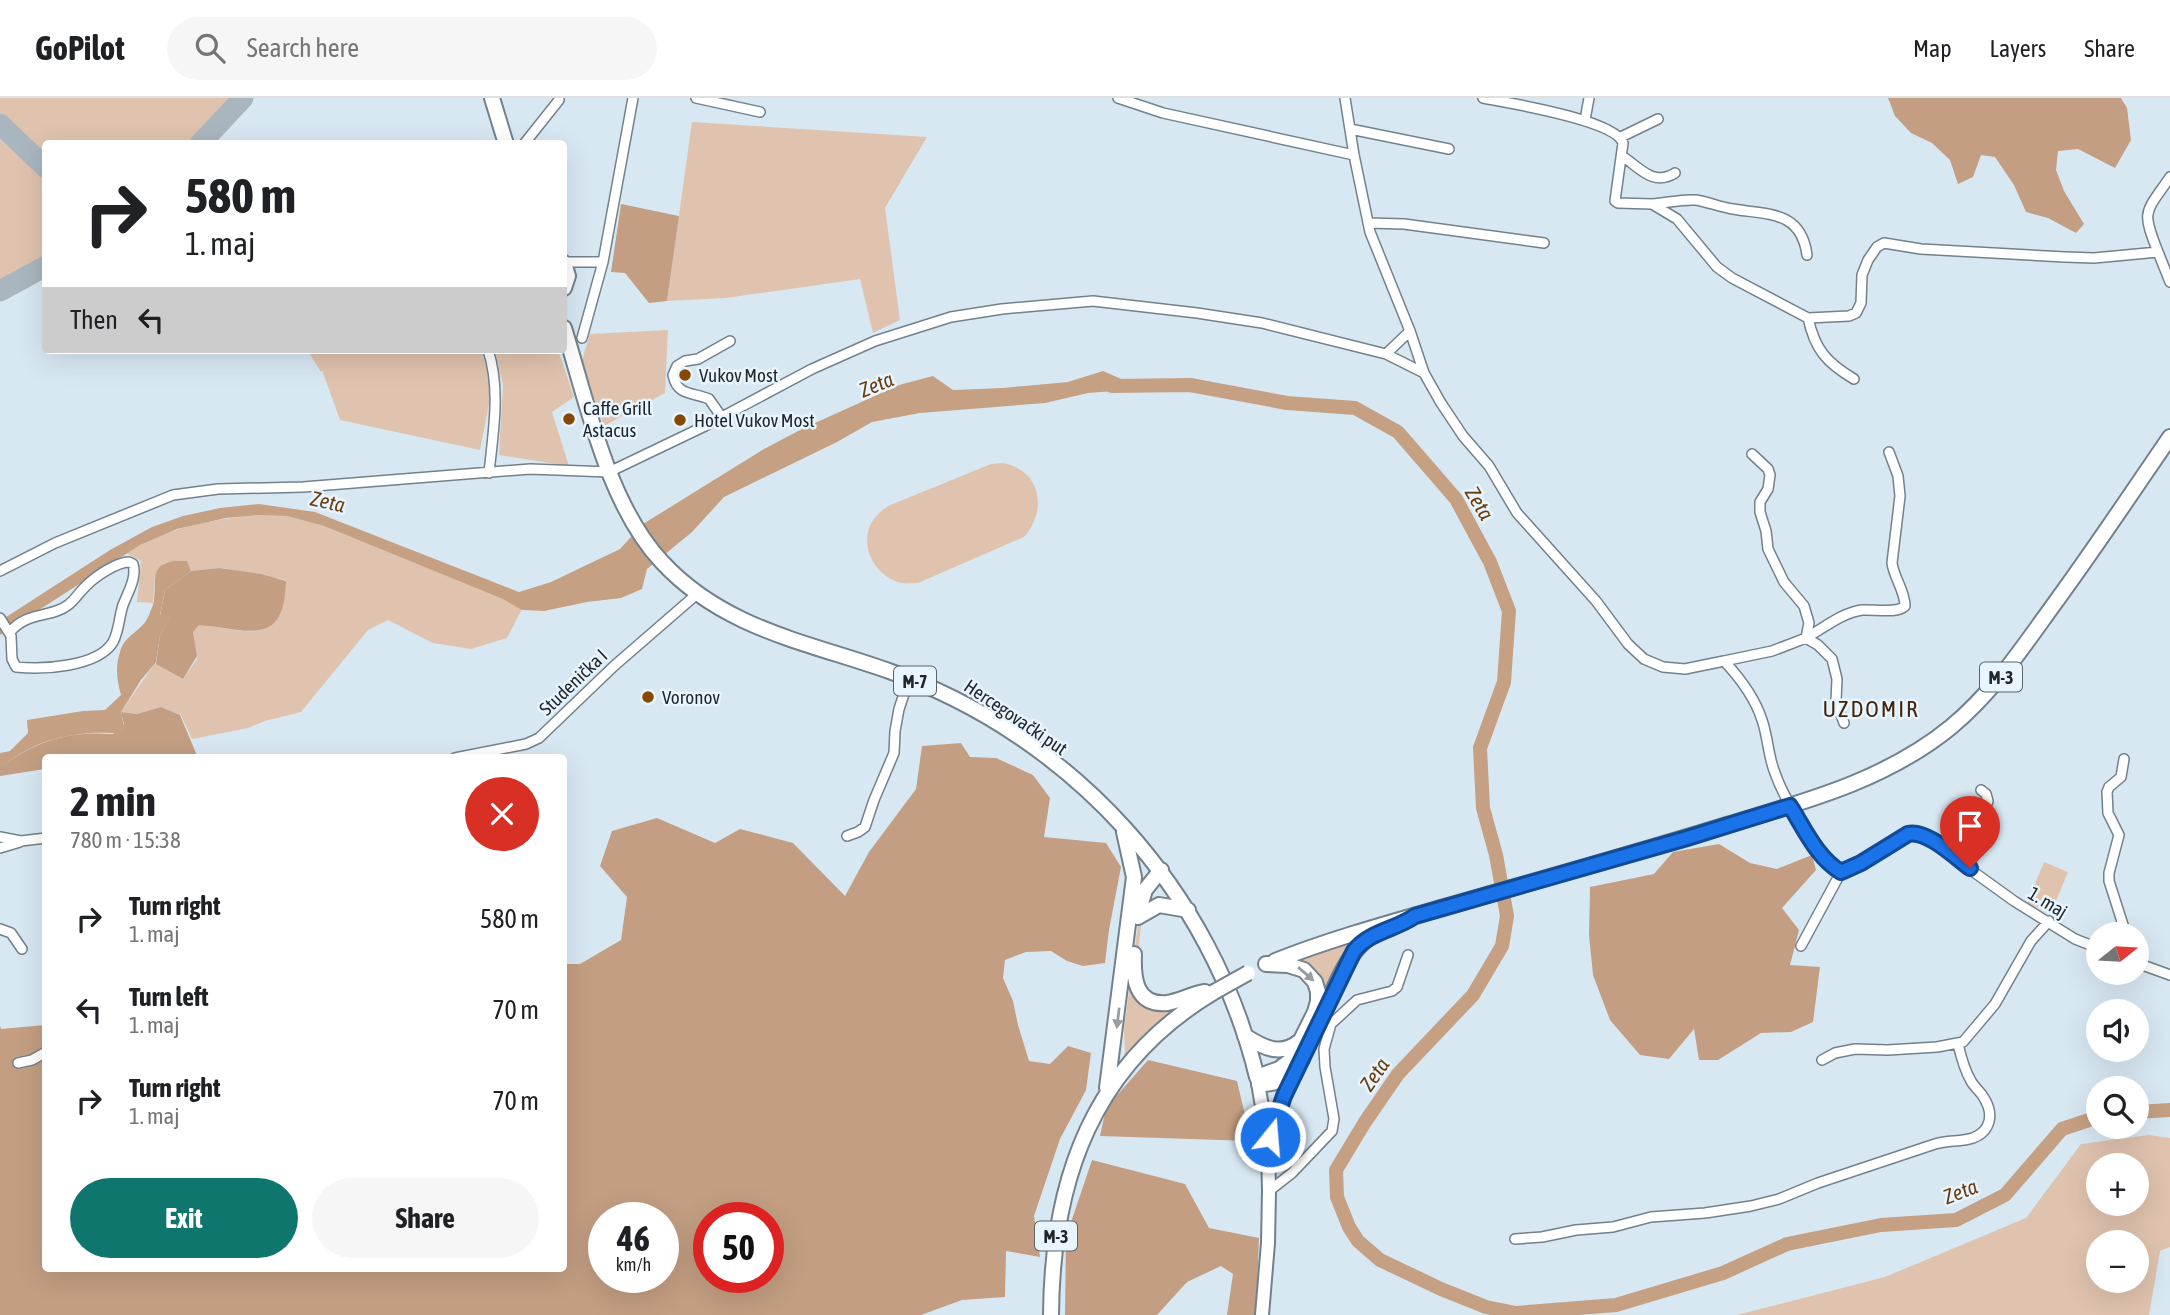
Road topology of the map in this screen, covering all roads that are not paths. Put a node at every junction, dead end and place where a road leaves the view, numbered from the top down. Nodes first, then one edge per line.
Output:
1 (492, 98) edge
2 (633, 98) edge
3 (696, 98) edge
4 (1118, 98) edge
5 (1345, 98) edge
6 (1483, 98) edge
7 (1589, 98) edge
8 (559, 100) dead end
9 (760, 112) dead end
10 (1658, 119) dead end
11 (1585, 120) junction
12 (1350, 130) junction
13 (1621, 137) junction
14 (505, 140) edge
15 (527, 140) edge
16 (1449, 149) dead end
17 (1354, 155) junction
18 (1622, 156) junction
19 (1675, 173) dead end
20 (2170, 177) edge
21 (1652, 204) junction
22 (1368, 223) junction
23 (1544, 243) dead end
24 (2158, 252) junction
25 (1807, 255) dead end
26 (603, 262) junction
27 (567, 263) edge
28 (587, 264) junction
29 (2170, 282) edge
30 (567, 283) edge
31 (1808, 318) junction
32 (1410, 331) junction
33 (567, 338) edge
34 (582, 338) dead end
35 (730, 341) dead end
36 (489, 354) edge
37 (1386, 354) junction
38 (1424, 373) junction
39 (1854, 379) dead end
40 (722, 416) junction
41 (2170, 437) edge
42 (1889, 452) dead end
43 (1752, 454) dead end
44 (609, 472) junction
45 (489, 473) junction
46 (0, 571) edge
47 (697, 594) junction
48 (0, 618) edge
49 (9, 631) junction
50 (1806, 638) junction
51 (1724, 661) junction
52 (911, 679) junction
53 (1844, 723) dead end
54 (475, 754) edge
55 (2124, 759) dead end
56 (1980, 790) dead end
57 (1790, 806) junction
58 (1122, 826) junction
59 (847, 836) dead end
60 (0, 837) edge
61 (42, 838) edge
62 (21, 841) junction
63 (0, 848) edge
64 (1965, 864) junction
65 (1160, 870) junction
66 (1841, 872) junction
67 (1135, 877) junction
68 (1188, 909) junction
69 (1415, 916) junction
70 (1138, 917) junction
71 (2049, 921) junction
72 (2122, 922) edge
73 (0, 929) edge
74 (2086, 943) edge
75 (1801, 946) dead end
76 (22, 949) dead end
77 (1408, 955) dead end
78 (1266, 964) junction
79 (2149, 967) edge
80 (2170, 975) edge
81 (1213, 992) junction
82 (1245, 1036) junction
83 (1302, 1039) junction
84 (1958, 1044) junction
85 (42, 1054) edge
86 (1822, 1060) dead end
87 (18, 1063) dead end
88 (1297, 1066) junction
89 (1258, 1081) junction
90 (1107, 1093) junction
91 (1268, 1147) junction
92 (1269, 1191) junction
93 (1515, 1239) dead end
94 (1051, 1315) edge
95 (1262, 1315) edge

1 - 14 main road
2 - 26 street
3 - 9 street
4 - 17 street
5 - 12 street
6 - 11 street
7 - 11 street
8 - 15 street
10 - 13 street
11 - 13 street
12 - 16 street
12 - 17 street
13 - 18 street
17 - 22 street
18 - 19 street
18 - 21 street
20 - 24 street
21 - 25 street
21 - 31 street
22 - 23 street
22 - 32 street
24 - 29 street
24 - 31 street
26 - 28 street
26 - 34 street
27 - 28 street
28 - 30 street
31 - 39 street
32 - 37 street
32 - 38 street
33 - 44 main road, M-7
35 - 40 street
36 - 45 street
37 - 38 street
37 - 40 street
38 - 51 street
40 - 44 street
41 - 57 main road, M-3
42 - 50 street
43 - 50 street
44 - 45 street
44 - 47 main road, Hercegovački put / M-7
45 - 46 street
47 - 52 main road, Hercegovački put / M-7
47 - 54 street, Studenička I
48 - 49 street
49 - 49 street
50 - 51 street
50 - 53 street
51 - 57 street
52 - 58 main road, Hercegovački put / M-7
52 - 59 street
55 - 72 street
56 - 64 street
57 - 66 street
57 - 69 main road, M-3
58 - 65 main road, Hercegovački put / M-7
58 - 67 main road
60 - 62 street
61 - 62 street
62 - 63 street
64 - 66 street, 1. maj
64 - 71 street, 1. maj
65 - 67 main road
65 - 68 main road, Hercegovački put / M-7
65 - 70 main road
66 - 75 street
67 -> 90 main road
68 - 70 main road
68 - 82 main road, Hercegovački put / M-7
69 - 78 main road, M-3
69 - 88 main road
70 - 81 main road
71 - 74 street, 1. maj
71 - 84 street
73 - 76 street
77 - 92 street
78 - 81 main road, M-3, bridge
78 -> 83 main road
79 - 80 street
81 - 90 main road, M-3
82 - 83 main road
82 - 89 main road, M-7
83 - 89 main road
84 - 86 street
84 - 93 street
85 - 87 street
88 - 89 main road
88 - 91 main road
89 - 91 main road
90 - 94 main road, M-3
91 - 92 main road
92 - 95 main road

